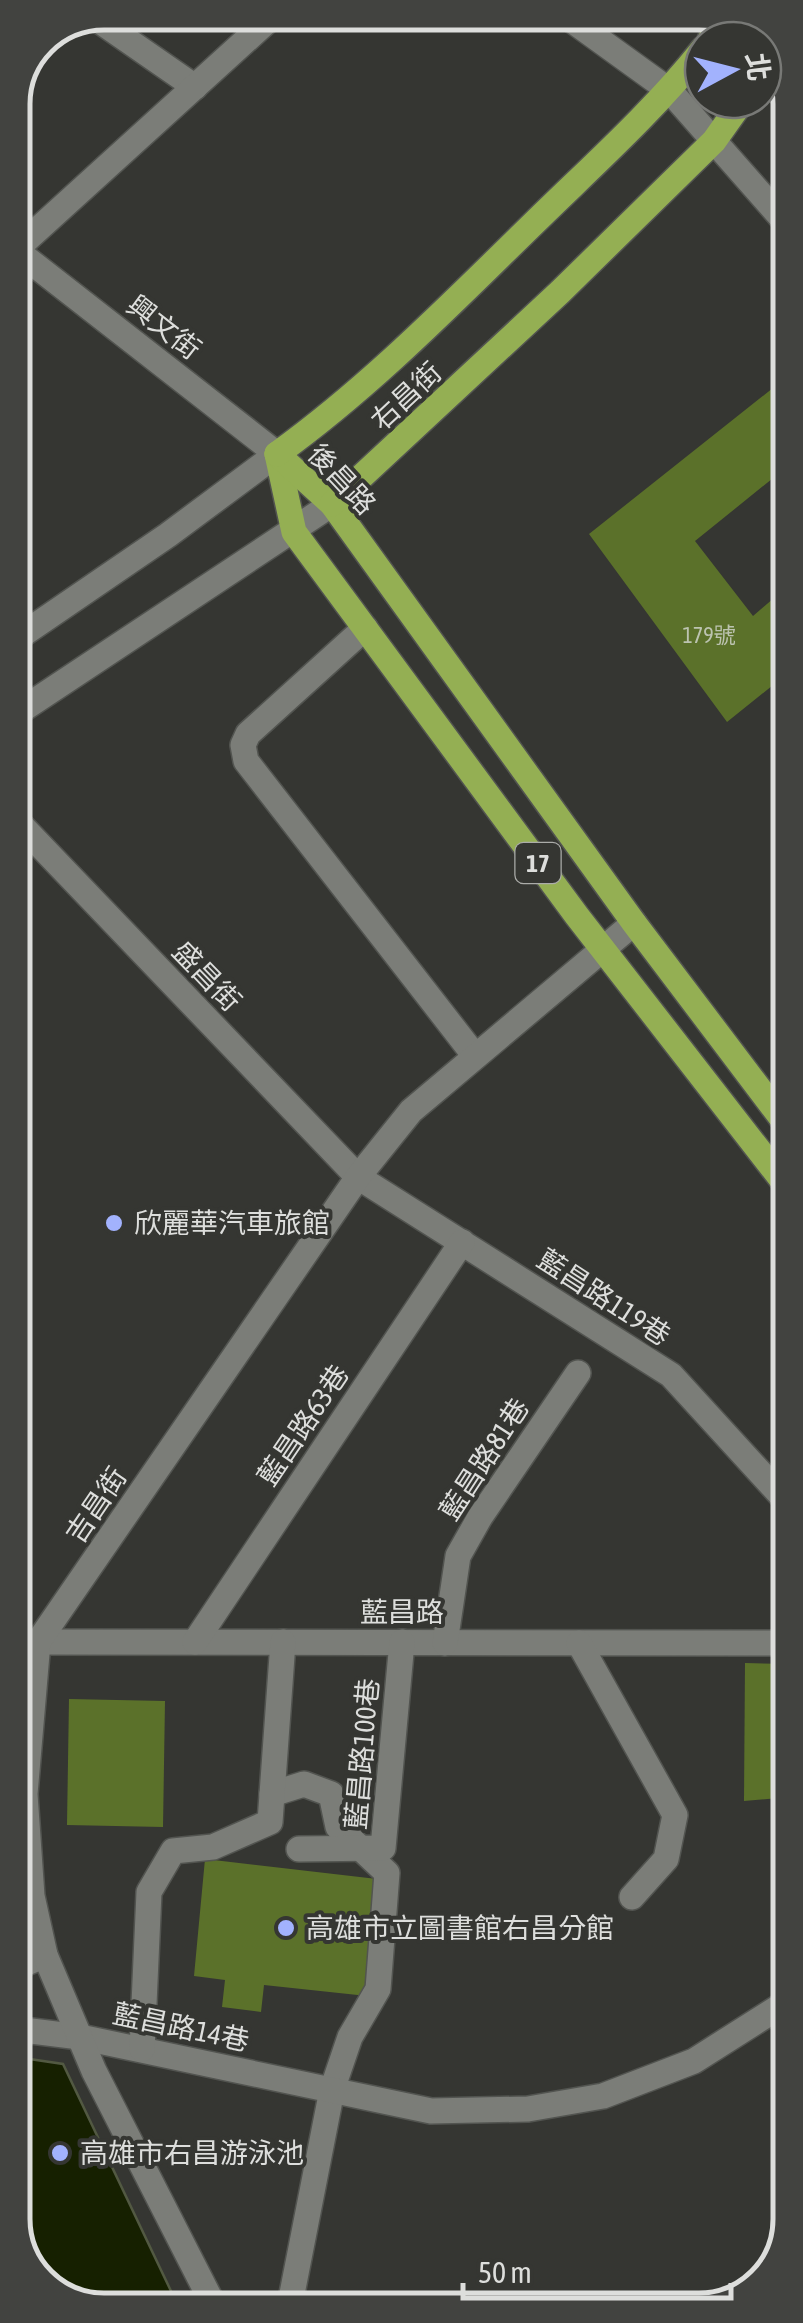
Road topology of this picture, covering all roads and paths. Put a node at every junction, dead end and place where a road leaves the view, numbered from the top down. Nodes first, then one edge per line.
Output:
1 (113, 30) edge
2 (257, 30) edge
3 (590, 30) edge
4 (683, 74) edge
5 (194, 86) junction
6 (670, 90) junction
7 (729, 120) edge
8 (714, 141) junction
9 (773, 207) edge
10 (30, 235) edge
11 (30, 262) edge
12 (277, 454) junction
13 (332, 504) junction
14 (294, 532) junction
15 (364, 628) junction
16 (30, 631) edge
17 (30, 705) edge
18 (30, 835) edge
19 (634, 923) junction
20 (602, 949) junction
21 (475, 1056) junction
22 (773, 1107) edge
23 (773, 1168) edge
24 (358, 1177) junction
25 (462, 1242) junction
26 (578, 1372) dead end
27 (773, 1486) edge
28 (30, 1638) edge
29 (30, 1642) edge
30 (195, 1642) junction
31 (283, 1642) junction
32 (402, 1642) junction
33 (444, 1643) junction
34 (579, 1643) junction
35 (773, 1643) edge
36 (272, 1794) junction
37 (298, 1849) dead end
38 (30, 1867) edge
39 (632, 1897) dead end
40 (45, 1955) junction
41 (30, 1962) edge
42 (773, 2011) edge
43 (30, 2031) edge
44 (80, 2037) junction
45 (142, 2050) junction
46 (332, 2090) junction
47 (208, 2293) edge
48 (292, 2293) edge

1 - 5 street
2 - 5 street
3 - 6 street
4 - 6 main road, 右昌街
5 - 10 street
6 - 8 street
6 - 12 main road, 右昌街
7 - 8 main road, 右昌街
8 - 9 street
8 - 13 main road, 右昌街
11 - 12 street, 興文街
12 - 13 main road, 後昌路 / 17
12 - 14 main road, 後昌路 / 17
12 - 16 street, 右昌街
13 - 14 street, 右昌街
13 - 19 main road, 後昌路 / 17
14 - 15 main road, 後昌路 / 17
14 - 17 street, 右昌街
15 - 20 main road, 後昌路 / 17
15 - 21 street
18 - 24 street, 盛昌街
19 - 20 street, 吉昌街
19 - 22 main road, 後昌路 / 17
20 - 21 street, 吉昌街
20 - 23 main road, 後昌路 / 17
21 - 24 street, 吉昌街
24 - 25 street, 藍昌路119巷
24 - 28 street, 吉昌街
25 - 27 street, 藍昌路119巷
25 - 30 street, 藍昌路63巷
26 - 33 street, 藍昌路81巷
29 - 30 street, 藍昌路
30 - 31 street, 藍昌路
31 - 32 street, 藍昌路
31 - 36 street
32 - 33 street, 藍昌路
32 - 37 street, 藍昌路100巷
33 - 34 street, 藍昌路
34 - 35 street, 藍昌路
34 - 39 street
36 - 45 street
36 - 46 street
38 - 40 street, 吉昌街
40 - 41 street
40 - 44 street, 吉昌街
42 - 46 street, 藍昌路14巷
43 - 44 street, 藍昌路14巷
44 - 45 street, 藍昌路14巷
44 - 47 street, 吉昌街
45 - 46 street, 藍昌路14巷
46 - 48 street

